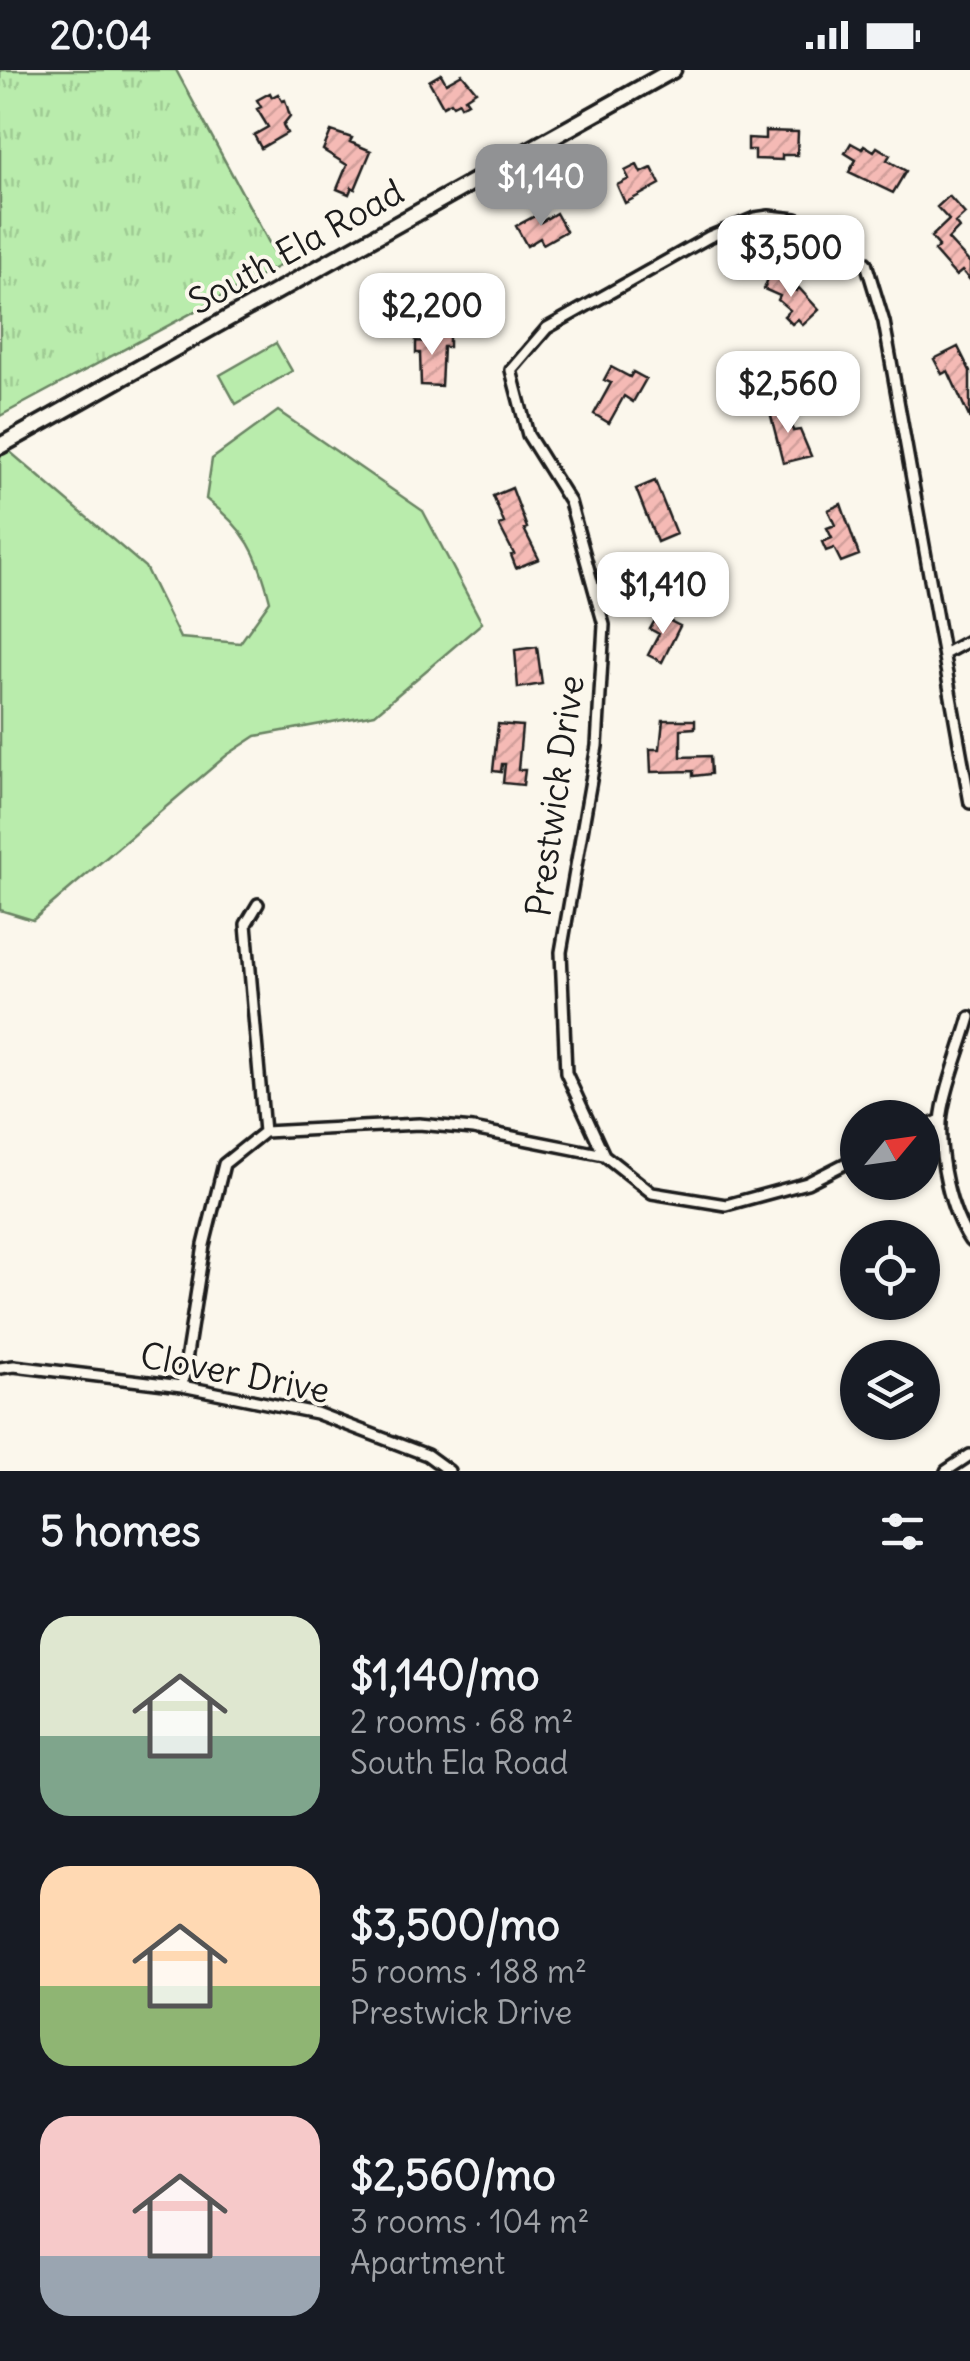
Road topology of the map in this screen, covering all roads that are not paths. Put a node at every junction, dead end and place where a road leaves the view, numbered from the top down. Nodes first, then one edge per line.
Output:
1 (673, 70) edge
2 (0, 446) edge
3 (970, 640) edge
4 (944, 654) junction
5 (970, 803) edge
6 (258, 904) dead end
7 (970, 1017) edge
8 (941, 1120) joint
9 (264, 1132) junction
10 (604, 1155) junction
11 (840, 1166) edge
12 (970, 1240) edge
13 (0, 1368) edge
14 (182, 1386) junction
15 (970, 1455) edge
16 (448, 1471) edge
17 (946, 1471) edge

1 - 2 main road, South Ela Road
3 - 4 street
4 - 5 street
4 - 10 street, Prestwick Drive
6 - 9 street
7 - 8 street
8 - 12 street
9 - 10 street
9 - 14 street
10 - 11 street
13 - 14 street, Clover Drive
14 - 16 street, Clover Drive
15 - 17 street

